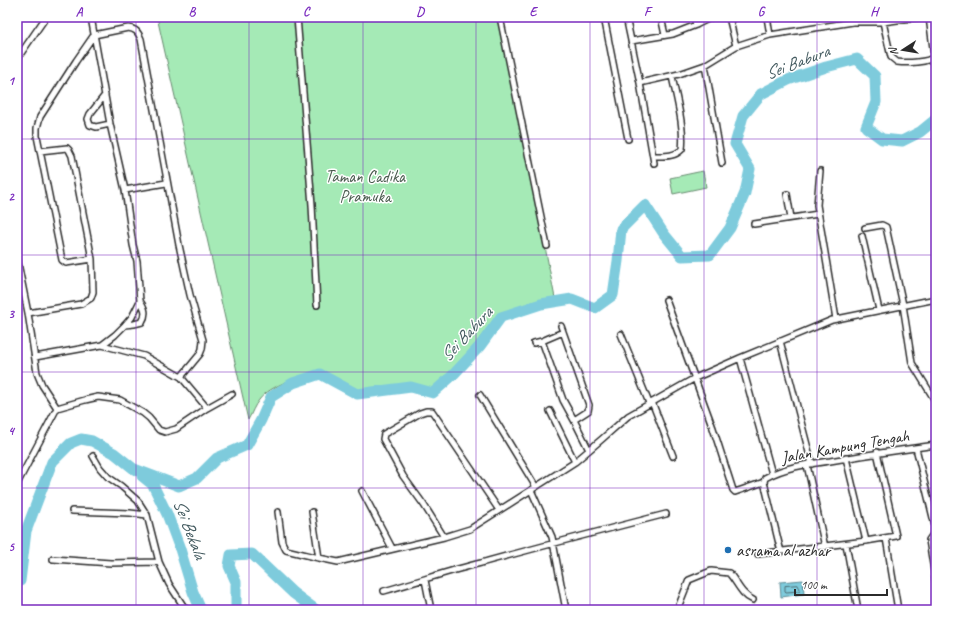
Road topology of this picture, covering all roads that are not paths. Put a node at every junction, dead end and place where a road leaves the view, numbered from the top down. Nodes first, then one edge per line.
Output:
1 (46, 17) edge
2 (91, 17) edge
3 (297, 17) edge
4 (500, 17) edge
5 (604, 17) edge
6 (626, 17) edge
7 (661, 17) edge
8 (694, 17) edge
9 (712, 17) edge
10 (729, 17) edge
11 (767, 17) edge
12 (919, 17) edge
13 (929, 17) edge
14 (852, 20) edge
15 (883, 22) junction
16 (696, 25) junction
17 (665, 35) junction
18 (770, 35) junction
19 (94, 36) junction
20 (631, 41) junction
21 (736, 46) junction
22 (17, 59) edge
23 (705, 65) junction
24 (672, 76) junction
25 (640, 83) junction
26 (105, 95) junction
27 (110, 124) junction
28 (628, 139) dead end
29 (40, 151) junction
30 (654, 156) junction
31 (654, 163) dead end
32 (722, 163) dead end
33 (820, 171) dead end
34 (166, 183) junction
35 (125, 190) junction
36 (787, 194) dead end
37 (818, 214) junction
38 (791, 218) junction
39 (754, 224) dead end
40 (865, 228) dead end
41 (862, 236) dead end
42 (547, 246) dead end
43 (17, 258) edge
44 (92, 259) junction
45 (936, 299) edge
46 (666, 300) dead end
47 (140, 301) junction
48 (317, 304) dead end
49 (903, 305) junction
50 (879, 310) junction
51 (28, 313) junction
52 (836, 319) junction
53 (125, 325) junction
54 (621, 334) dead end
55 (542, 341) junction
56 (780, 341) junction
57 (534, 343) dead end
58 (102, 345) junction
59 (35, 357) junction
60 (740, 358) junction
61 (181, 377) junction
62 (695, 378) junction
63 (232, 394) dead end
64 (480, 395) dead end
65 (651, 402) junction
66 (936, 402) edge
67 (57, 408) junction
68 (207, 408) junction
69 (550, 410) dead end
70 (574, 420) junction
71 (936, 445) edge
72 (916, 448) junction
73 (589, 450) junction
74 (877, 452) junction
75 (93, 456) dead end
76 (673, 456) dead end
77 (846, 458) junction
78 (575, 462) junction
79 (810, 464) junction
80 (772, 474) junction
81 (764, 482) junction
82 (17, 484) edge
83 (536, 487) junction
84 (362, 490) dead end
85 (531, 490) junction
86 (499, 510) junction
87 (72, 511) dead end
88 (278, 512) dead end
89 (312, 512) dead end
90 (666, 514) dead end
91 (147, 515) junction
92 (444, 537) junction
93 (886, 538) junction
94 (866, 541) junction
95 (554, 544) junction
96 (846, 544) junction
97 (825, 546) junction
98 (392, 548) junction
99 (781, 552) junction
100 (758, 554) dead end
101 (319, 558) junction
102 (53, 559) dead end
103 (159, 562) junction
104 (425, 580) junction
105 (936, 583) edge
106 (384, 591) dead end
107 (753, 600) dead end
108 (186, 610) edge
109 (431, 610) edge
110 (566, 610) edge
111 (677, 610) edge
112 (858, 610) edge
113 (898, 610) edge

1 - 22 street
2 - 19 street
3 - 48 street
4 - 42 street
5 - 28 street
6 - 20 street
7 - 17 street
8 - 16 street
9 - 16 street
10 - 21 street
11 - 18 street
12 - 15 street
13 - 15 street
14 - 15 street
14 - 18 street
16 - 17 street
17 - 20 street
18 - 21 street
19 - 26 street
19 - 29 street
19 - 34 street
20 - 25 street
21 - 23 street
23 - 24 street
23 - 32 street
24 - 25 street
24 - 30 street
25 - 30 street
26 - 27 street
26 - 27 street
27 - 35 street
29 - 44 street
29 - 44 street
30 - 31 street
33 - 37 street
34 - 35 street
34 - 61 street
35 - 47 street
36 - 38 street
37 - 38 street
37 - 52 street
38 - 39 street
40 - 49 street
41 - 50 street
43 - 51 street
44 - 51 street
45 - 49 street
46 - 62 street
47 - 53 street
47 - 53 street
49 - 50 street
49 - 66 street
50 - 52 street
51 - 59 street
52 - 56 street
53 - 58 street
54 - 65 street
55 - 57 street
55 - 70 street
55 - 70 street
56 - 60 street
56 - 79 street
58 - 59 street
58 - 61 street
59 - 67 street
60 - 62 street
60 - 80 street
61 - 68 street
62 - 65 street
62 - 81 street
63 - 68 street
64 - 83 street
65 - 73 street
65 - 76 street
67 - 68 street
67 - 82 street
69 - 78 street
70 - 73 street
71 - 72 street, Jalan Kampung Tengah
72 - 74 street, Jalan Kampung Tengah
72 - 105 street
73 - 78 street
74 - 77 street, Jalan Kampung Tengah
74 - 93 street
75 - 91 street
77 - 79 street, Jalan Kampung Tengah
77 - 94 street
78 - 83 street
79 - 80 street, Jalan Kampung Tengah
79 - 97 street
80 - 81 street, Jalan Kampung Tengah
81 - 99 street
83 - 85 street
84 - 98 street
85 - 86 street
85 - 95 street
86 - 92 street
86 - 92 street
87 - 91 street
88 - 101 street
89 - 101 street
90 - 95 street
91 - 103 street
92 - 98 street
93 - 94 street
93 - 113 street
94 - 96 street
95 - 104 street
95 - 110 street
96 - 97 street
96 - 112 street
97 - 99 street
98 - 101 street
99 - 100 street
102 - 103 street
103 - 108 street
104 - 106 street
104 - 109 street
107 - 111 street

